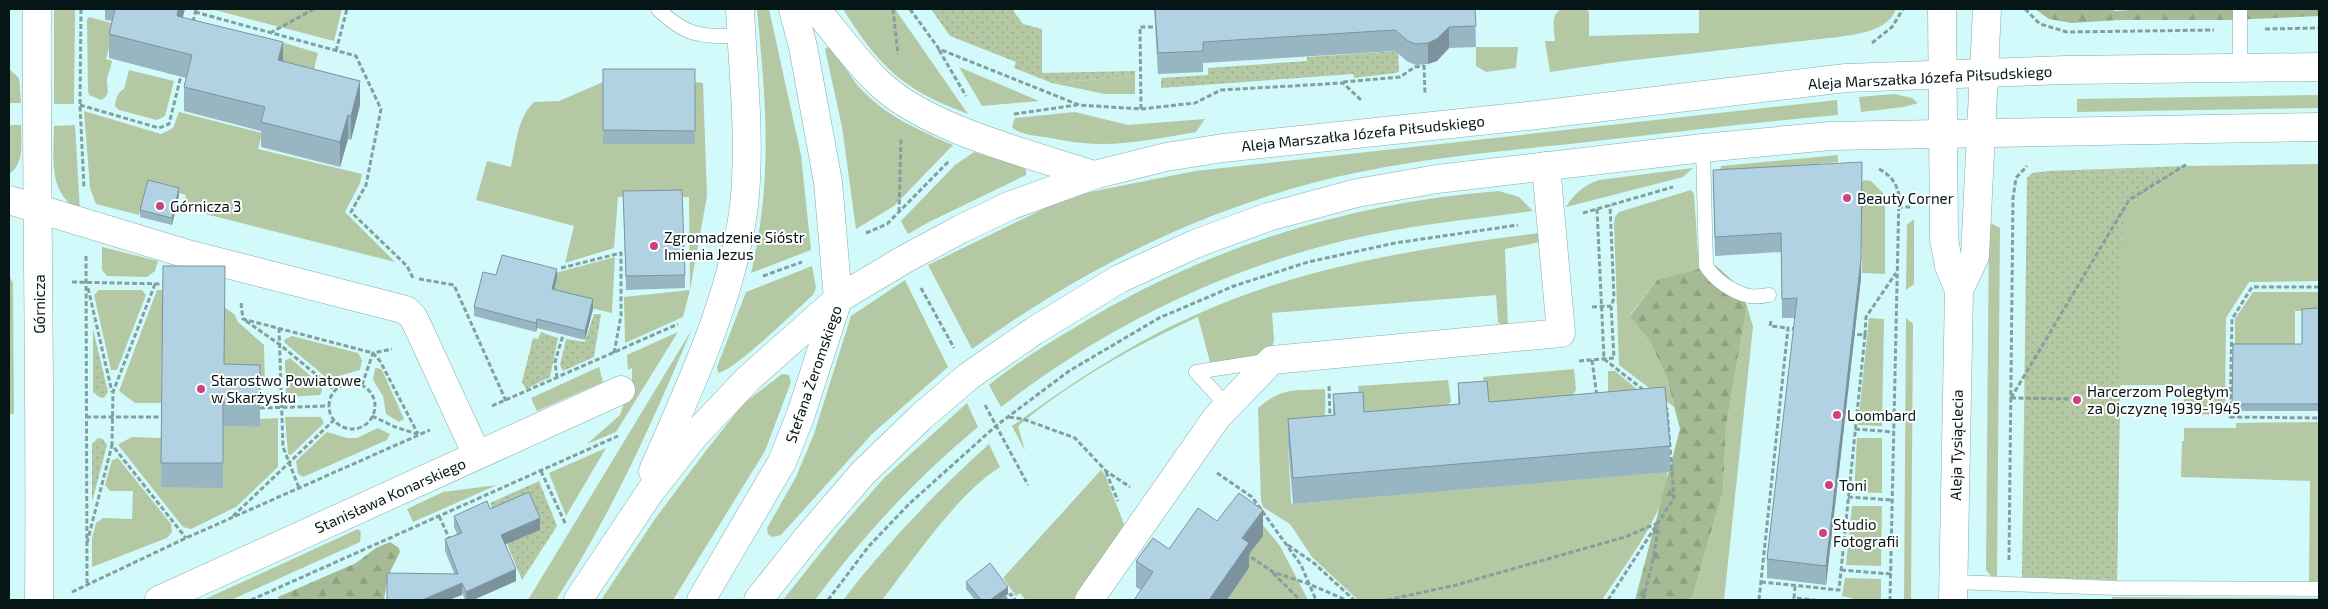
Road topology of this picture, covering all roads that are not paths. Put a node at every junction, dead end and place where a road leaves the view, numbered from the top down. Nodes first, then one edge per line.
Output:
1 (37, 9) edge
2 (658, 9) edge
3 (740, 9) edge
4 (792, 9) edge
5 (816, 9) edge
6 (1942, 9) edge
7 (1987, 9) edge
8 (2240, 9) edge
9 (741, 36) junction
10 (2319, 67) edge
11 (2240, 68) junction
12 (1983, 73) junction
13 (1942, 75) junction
14 (2319, 127) edge
15 (1942, 132) junction
16 (1981, 133) junction
17 (1703, 148) junction
18 (1546, 166) junction
19 (1094, 175) junction
20 (9, 200) edge
21 (36, 207) junction
22 (1959, 290) junction
23 (1769, 296) dead end
24 (838, 299) junction
25 (1272, 360) junction
26 (621, 390) dead end
27 (1228, 406) junction
28 (477, 455) junction
29 (633, 518) junction
30 (2319, 589) edge
31 (1954, 591) edge
32 (39, 600) edge
33 (159, 600) edge
34 (578, 600) edge
35 (702, 600) edge
36 (758, 600) edge
37 (1089, 600) edge

1 - 21 street, Górnicza
2 - 9 lane
3 - 9 street
4 - 24 street, Stefana Żeromskiego
5 - 19 street
6 - 13 street, Aleja Tysiąclecia
7 - 12 street, Aleja Tysiąclecia
8 - 11 lane
9 - 29 street
10 - 11 street, Aleja Marszałka Józefa Piłsudskiego
11 - 12 street, Aleja Marszałka Józefa Piłsudskiego
12 - 13 street, Aleja Marszałka Józefa Piłsudskiego
12 - 16 street, Aleja Tysiąclecia
13 - 15 street, Aleja Tysiąclecia
13 - 19 street, Aleja Marszałka Józefa Piłsudskiego
14 - 16 street
15 - 16 street
15 - 17 street
15 - 22 street, Aleja Tysiąclecia
16 - 22 street, Aleja Tysiąclecia
17 - 18 street
17 - 23 lane
18 - 25 street
18 - 36 street
19 - 24 street, Aleja Marszałka Józefa Piłsudskiego
20 - 21 street
21 - 28 street
21 - 32 street, Górnicza
22 - 31 street, Aleja Tysiąclecia
24 - 29 street, Aleja Marszałka Józefa Piłsudskiego
24 - 35 street, Stefana Żeromskiego
25 - 27 street
25 - 27 lane
26 - 28 street, Stanisława Konarskiego
27 - 37 street
28 - 33 street, Stanisława Konarskiego
29 - 34 street, Aleja Marszałka Józefa Piłsudskiego
30 - 31 lane

